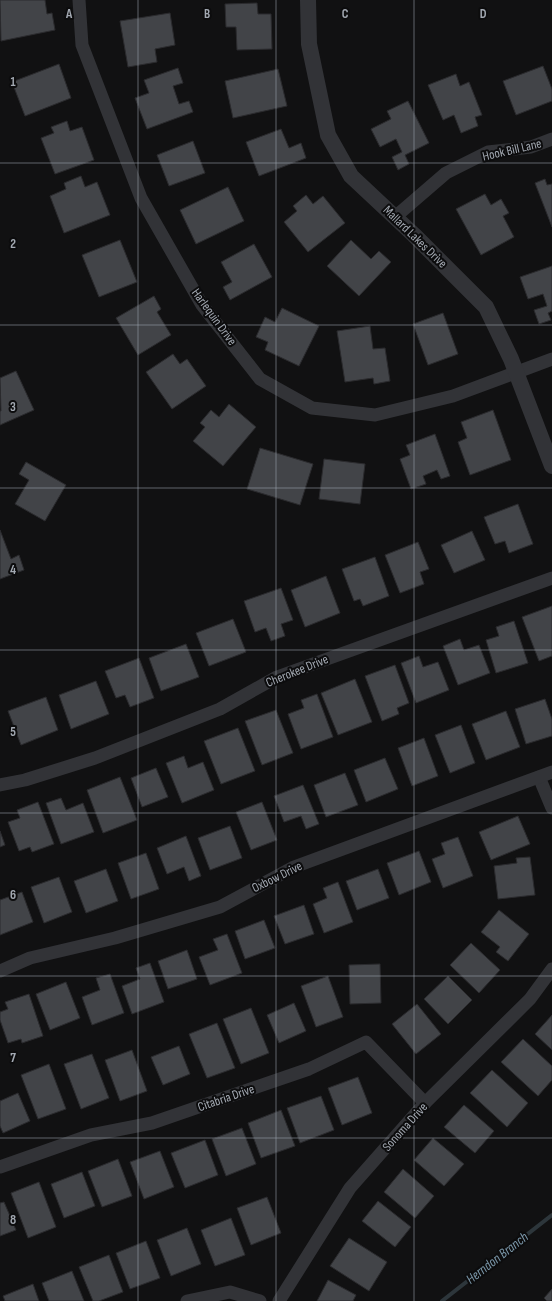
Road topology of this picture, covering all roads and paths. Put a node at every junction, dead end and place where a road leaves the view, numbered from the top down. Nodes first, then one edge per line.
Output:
1 (79, 0) edge
2 (308, 0) edge
3 (552, 139) edge
4 (395, 217) junction
5 (552, 359) edge
6 (516, 373) junction
7 (552, 466) edge
8 (552, 578) edge
9 (552, 772) edge
10 (539, 777) junction
11 (0, 785) edge
12 (552, 808) edge
13 (552, 969) edge
14 (0, 971) edge
15 (425, 1103) junction
16 (0, 1167) edge
17 (187, 1301) edge
18 (260, 1301) edge
19 (279, 1301) edge

1 - 6 street, Harlequin Drive
2 - 4 street, Mallard Lakes Drive
3 - 4 street, Hook Bill Lane
4 - 6 street, Mallard Lakes Drive
5 - 6 street, Harlequin Drive
6 - 7 street, Mallard Lakes Drive
8 - 11 street, Cherokee Drive
9 - 10 street, Oxbow Drive
10 - 12 street
10 - 14 street, Oxbow Drive
13 - 15 street, Sonoma Drive
15 - 16 street, Citabria Drive
15 - 19 street, Sonoma Drive
17 - 18 street

